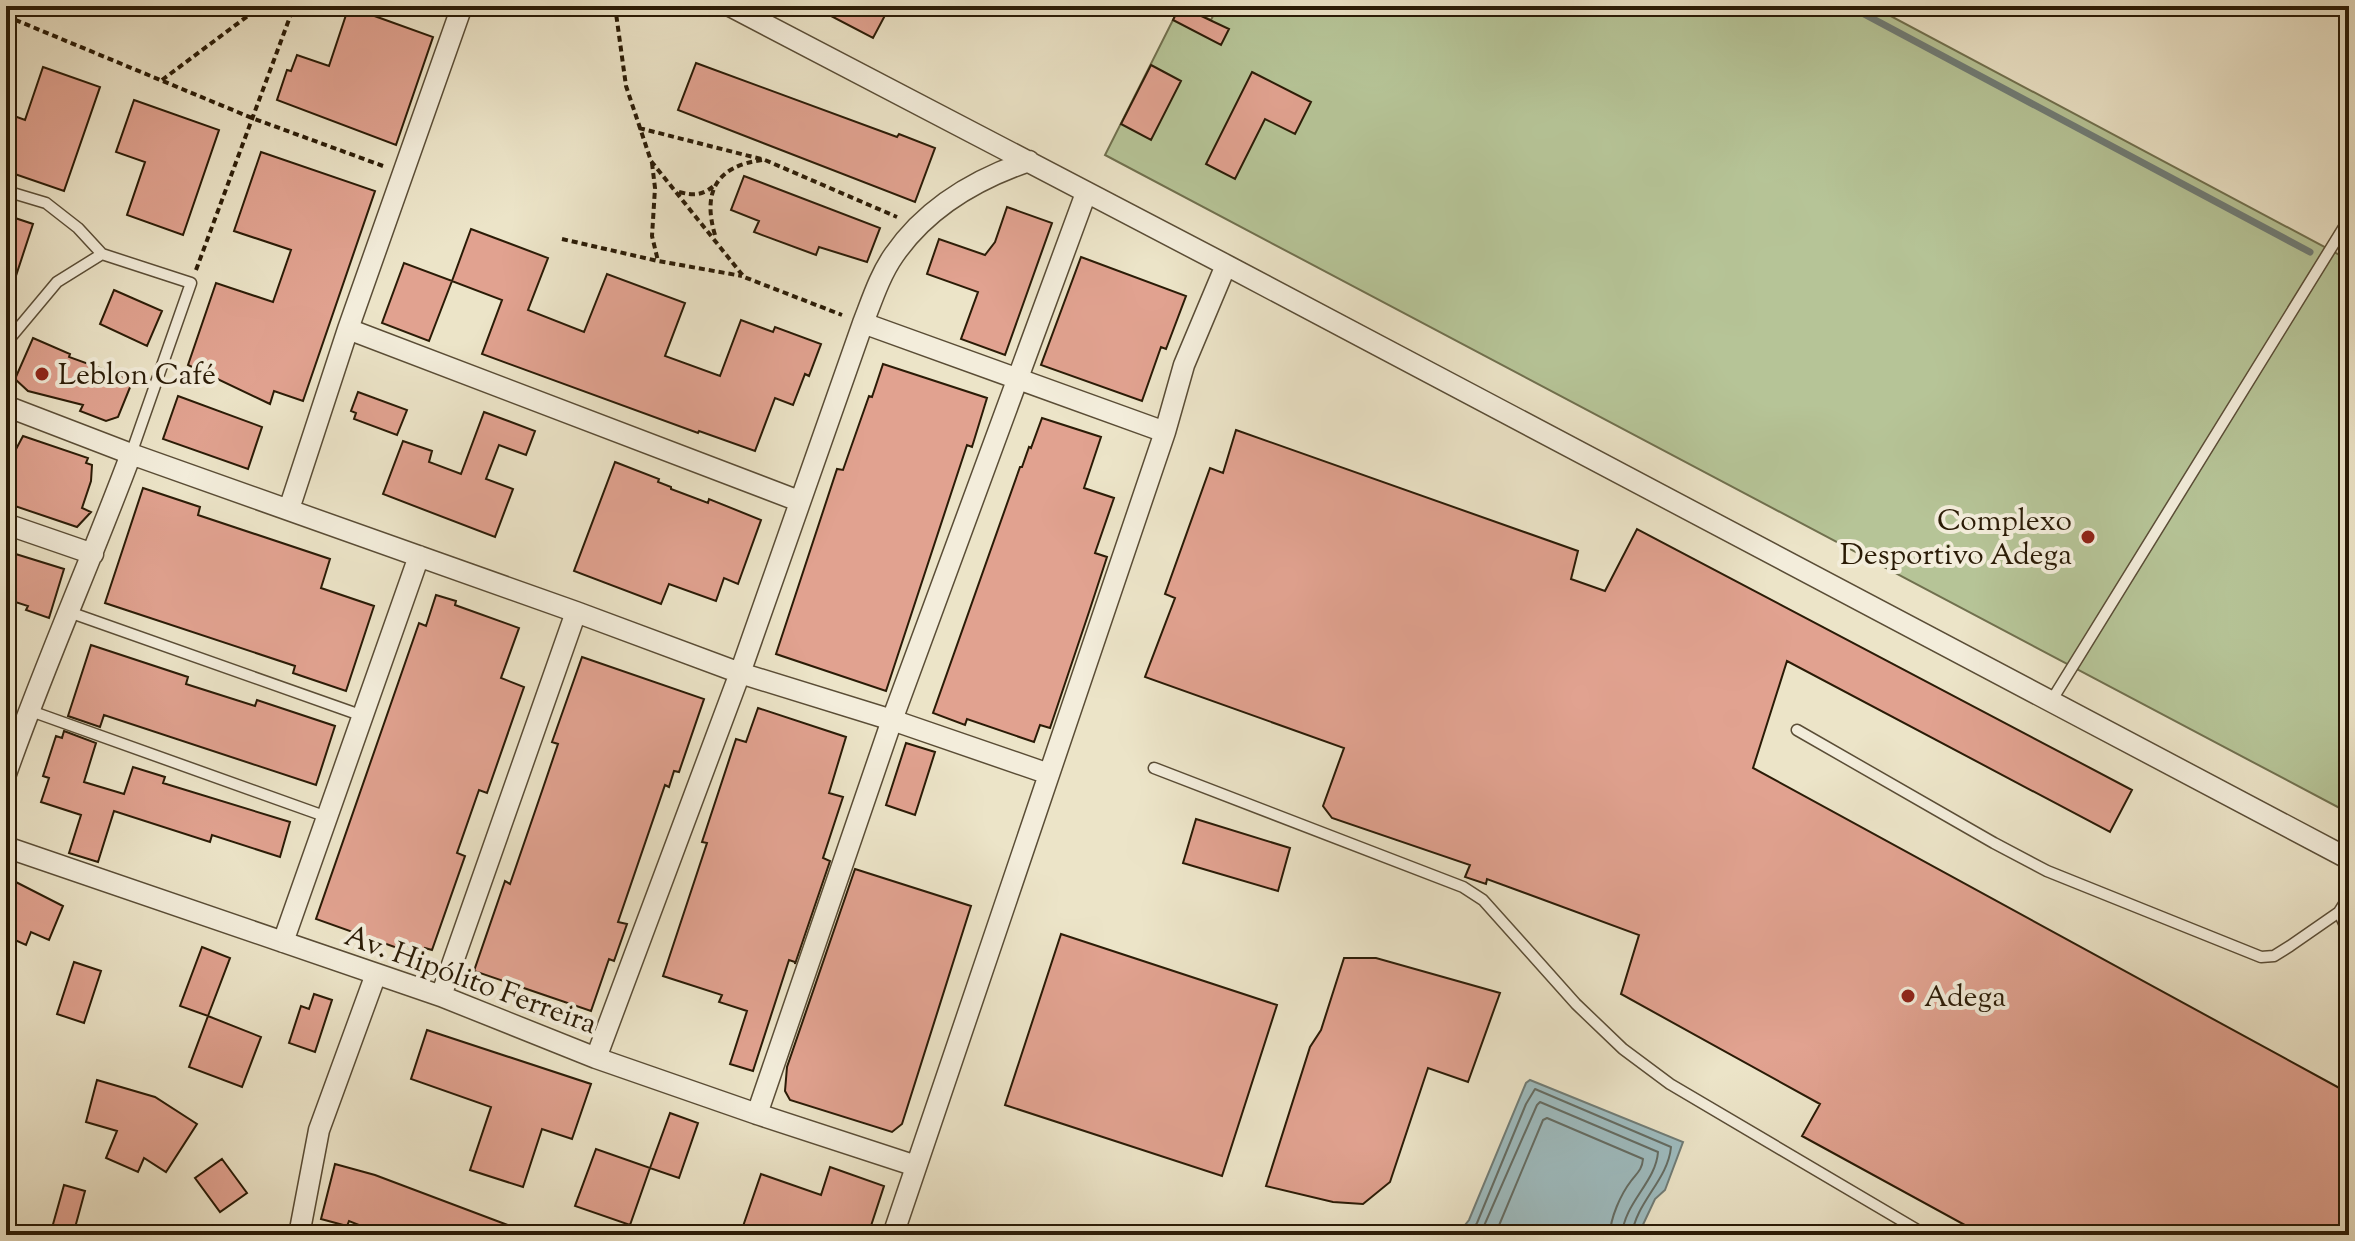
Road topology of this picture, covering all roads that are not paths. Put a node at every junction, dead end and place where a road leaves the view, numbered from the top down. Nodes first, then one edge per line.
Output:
1 (462, 6) edge
2 (730, 6) edge
3 (1029, 161) junction
4 (6, 191) edge
5 (1086, 193) junction
6 (2349, 219) edge
7 (102, 254) junction
8 (1226, 265) junction
9 (863, 323) junction
10 (348, 329) junction
11 (6, 343) edge
12 (1016, 378) junction
13 (6, 406) edge
14 (1165, 432) junction
15 (131, 454) junction
16 (799, 501) junction
17 (289, 509) junction
18 (6, 524) edge
19 (93, 554) junction
20 (419, 556) junction
21 (69, 612) junction
22 (576, 612) junction
23 (740, 673) junction
24 (2050, 703) junction
25 (28, 710) junction
26 (363, 716) junction
27 (892, 720) junction
28 (1797, 730) dead end
29 (1154, 768) dead end
30 (6, 774) edge
31 (1049, 774) junction
32 (327, 817) junction
33 (6, 847) edge
34 (2349, 859) edge
35 (2349, 896) edge
36 (2339, 912) junction
37 (2349, 935) edge
38 (283, 942) junction
39 (376, 974) junction
40 (441, 996) junction
41 (596, 1058) junction
42 (757, 1114) junction
43 (916, 1166) junction
44 (299, 1235) edge
45 (893, 1235) edge
46 (1926, 1235) edge

1 - 10 street
2 - 3 street
3 - 5 street
3 - 9 street
4 - 7 lane
5 - 8 street
5 - 12 street
6 - 24 lane
7 - 11 lane
7 - 15 lane
8 - 14 street
8 - 24 street
9 - 12 street
9 - 16 street
10 - 16 street
10 - 17 street
12 - 14 street
12 - 27 street
13 - 15 street
14 - 31 street
15 - 17 street
15 - 19 street
16 - 23 street
17 - 20 street
18 - 19 street
19 - 21 street
20 - 22 street
20 - 26 street
21 - 25 street
21 - 26 lane
22 - 23 street
22 - 40 street
23 - 27 street
23 - 41 street
24 - 34 street
25 - 30 street
25 - 32 lane
26 - 32 street
27 - 31 street
27 - 42 street
28 - 36 lane
29 - 46 lane
31 - 43 street
32 - 38 street
33 - 38 street, Av. Hipólito Ferreira
35 - 36 lane
36 - 37 lane
38 - 39 street, Av. Hipólito Ferreira
39 - 40 street, Av. Hipólito Ferreira
39 - 44 street
40 - 41 street, Av. Hipólito Ferreira
41 - 42 street, Av. Hipólito Ferreira
42 - 43 street, Av. Hipólito Ferreira
43 - 45 street

